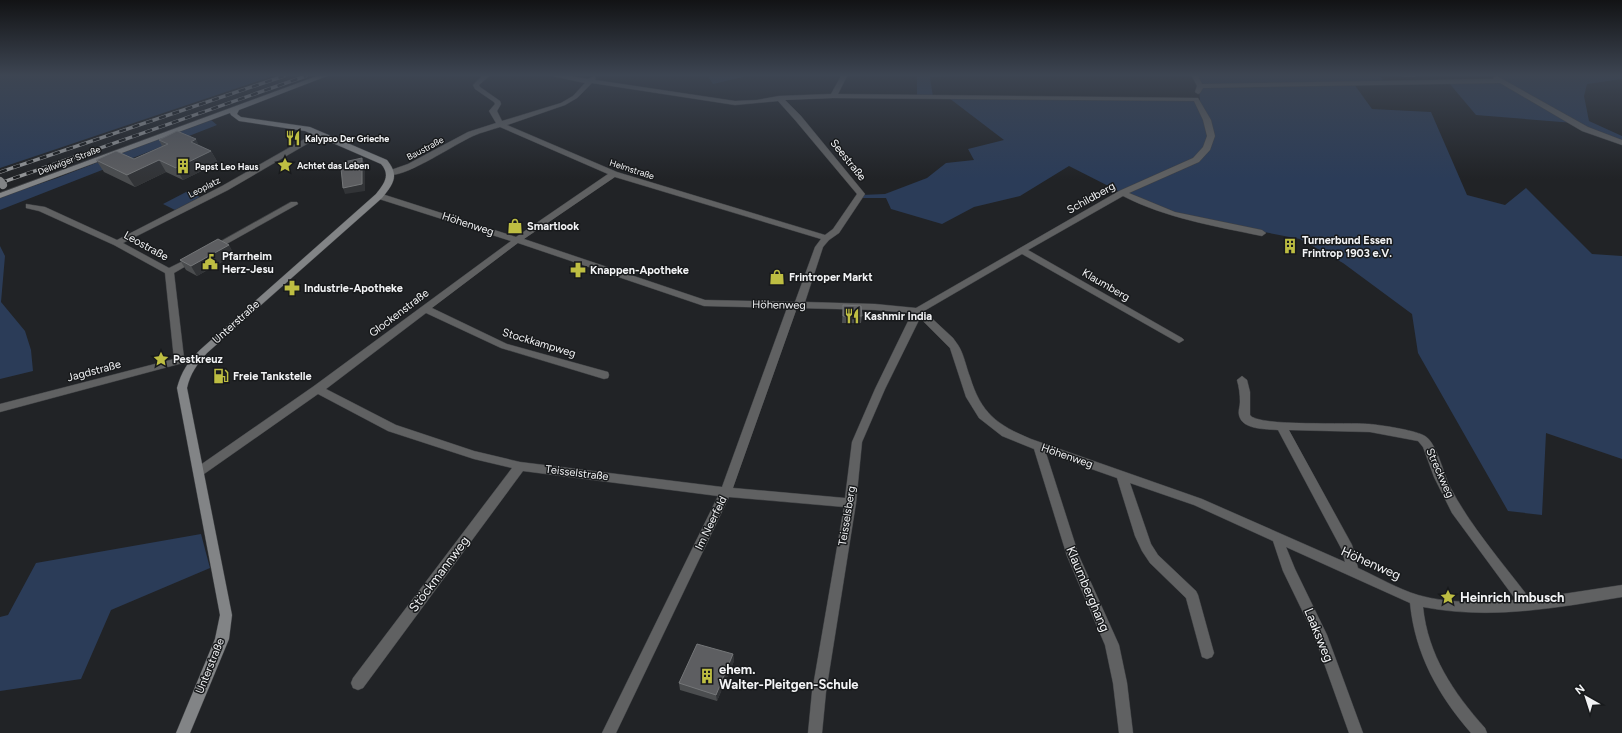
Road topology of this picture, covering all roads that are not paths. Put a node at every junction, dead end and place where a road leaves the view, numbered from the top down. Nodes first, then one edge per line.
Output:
1 (233, 110) edge
2 (235, 110) edge
3 (494, 110) edge
4 (543, 110) edge
5 (790, 110) edge
6 (1201, 110) edge
7 (1552, 110) edge
8 (501, 124) junction
9 (320, 134) junction
10 (1622, 143) edge
11 (391, 173) junction
12 (614, 174) junction
13 (1, 183) edge
14 (9, 193) junction
15 (1122, 194) junction
16 (0, 196) edge
17 (379, 196) junction
18 (294, 204) dead end
19 (29, 206) dead end
20 (1262, 233) dead end
21 (826, 238) junction
22 (517, 240) junction
23 (117, 243) junction
24 (1021, 250) junction
25 (169, 272) junction
26 (796, 305) junction
27 (425, 308) junction
28 (918, 311) junction
29 (1178, 340) dead end
30 (178, 361) junction
31 (194, 361) junction
32 (604, 376) dead end
33 (1242, 380) dead end
34 (318, 389) junction
35 (0, 408) edge
36 (1281, 426) junction
37 (1039, 447) junction
38 (520, 466) junction
39 (200, 471) junction
40 (1122, 475) junction
41 (726, 492) junction
42 (850, 503) junction
43 (1278, 539) junction
44 (1353, 572) junction
45 (1622, 591) edge
46 (1416, 600) junction
47 (1526, 604) junction
48 (1207, 653) dead end
49 (358, 683) dead end
50 (183, 733) edge
51 (609, 733) edge
52 (815, 733) edge
53 (1126, 733) edge
54 (1356, 733) edge
55 (1480, 733) edge

1 - 14 street, Dellwiger Straße
2 - 9 street
3 - 8 street
4 - 8 street, Baustraße
5 - 21 street, Seestraße
6 - 15 street, Schildberg
7 - 10 street
8 - 11 street, Baustraße
8 - 12 street, Helmstraße
9 - 11 street
9 - 23 street, Leoplatz
11 - 17 street, Unterstraße
12 - 21 street, Helmstraße
12 - 22 street, Glockenstraße
13 - 14 street
14 - 16 street, Dellwiger Straße
15 - 20 street
15 - 24 street, Schildberg
17 - 22 street, Höhenweg
17 - 31 street, Unterstraße
18 - 25 street
19 - 23 street, Leostraße
21 - 26 street, Seestraße
22 - 26 street, Höhenweg
22 - 27 street, Glockenstraße
23 - 25 street, Leostraße
24 - 28 street, Schildberg
24 - 29 street, Klaumberg
25 - 30 street, Leostraße
26 - 28 street, Höhenweg
26 - 41 street, Im Neerfeld
27 - 32 street, Stockkampweg
27 - 34 street, Glockenstraße
28 - 37 street, Höhenweg
28 - 42 street, Teisselsberg
30 - 31 street, Jagdstraße
30 - 35 street, Jagdstraße
31 - 39 street, Unterstraße
33 - 36 street, Streckweg
34 - 38 street, Teisselstraße
34 - 39 street, Glockenstraße
36 - 44 street
36 - 47 street, Streckweg
37 - 40 street, Höhenweg
37 - 53 street, Klaumberghang
38 - 41 street, Teisselstraße
38 - 49 street, Stöckmannweg
39 - 50 street, Unterstraße
40 - 43 street, Höhenweg
40 - 48 street
41 - 42 street, Teisselstraße
41 - 51 street, Im Neerfeld
42 - 52 street, Teisselsberg
43 - 44 street, Höhenweg
43 - 54 street, Laaksweg
44 - 46 street, Höhenweg
45 - 47 street, Höhenweg
46 - 47 street, Höhenweg
46 - 55 street

